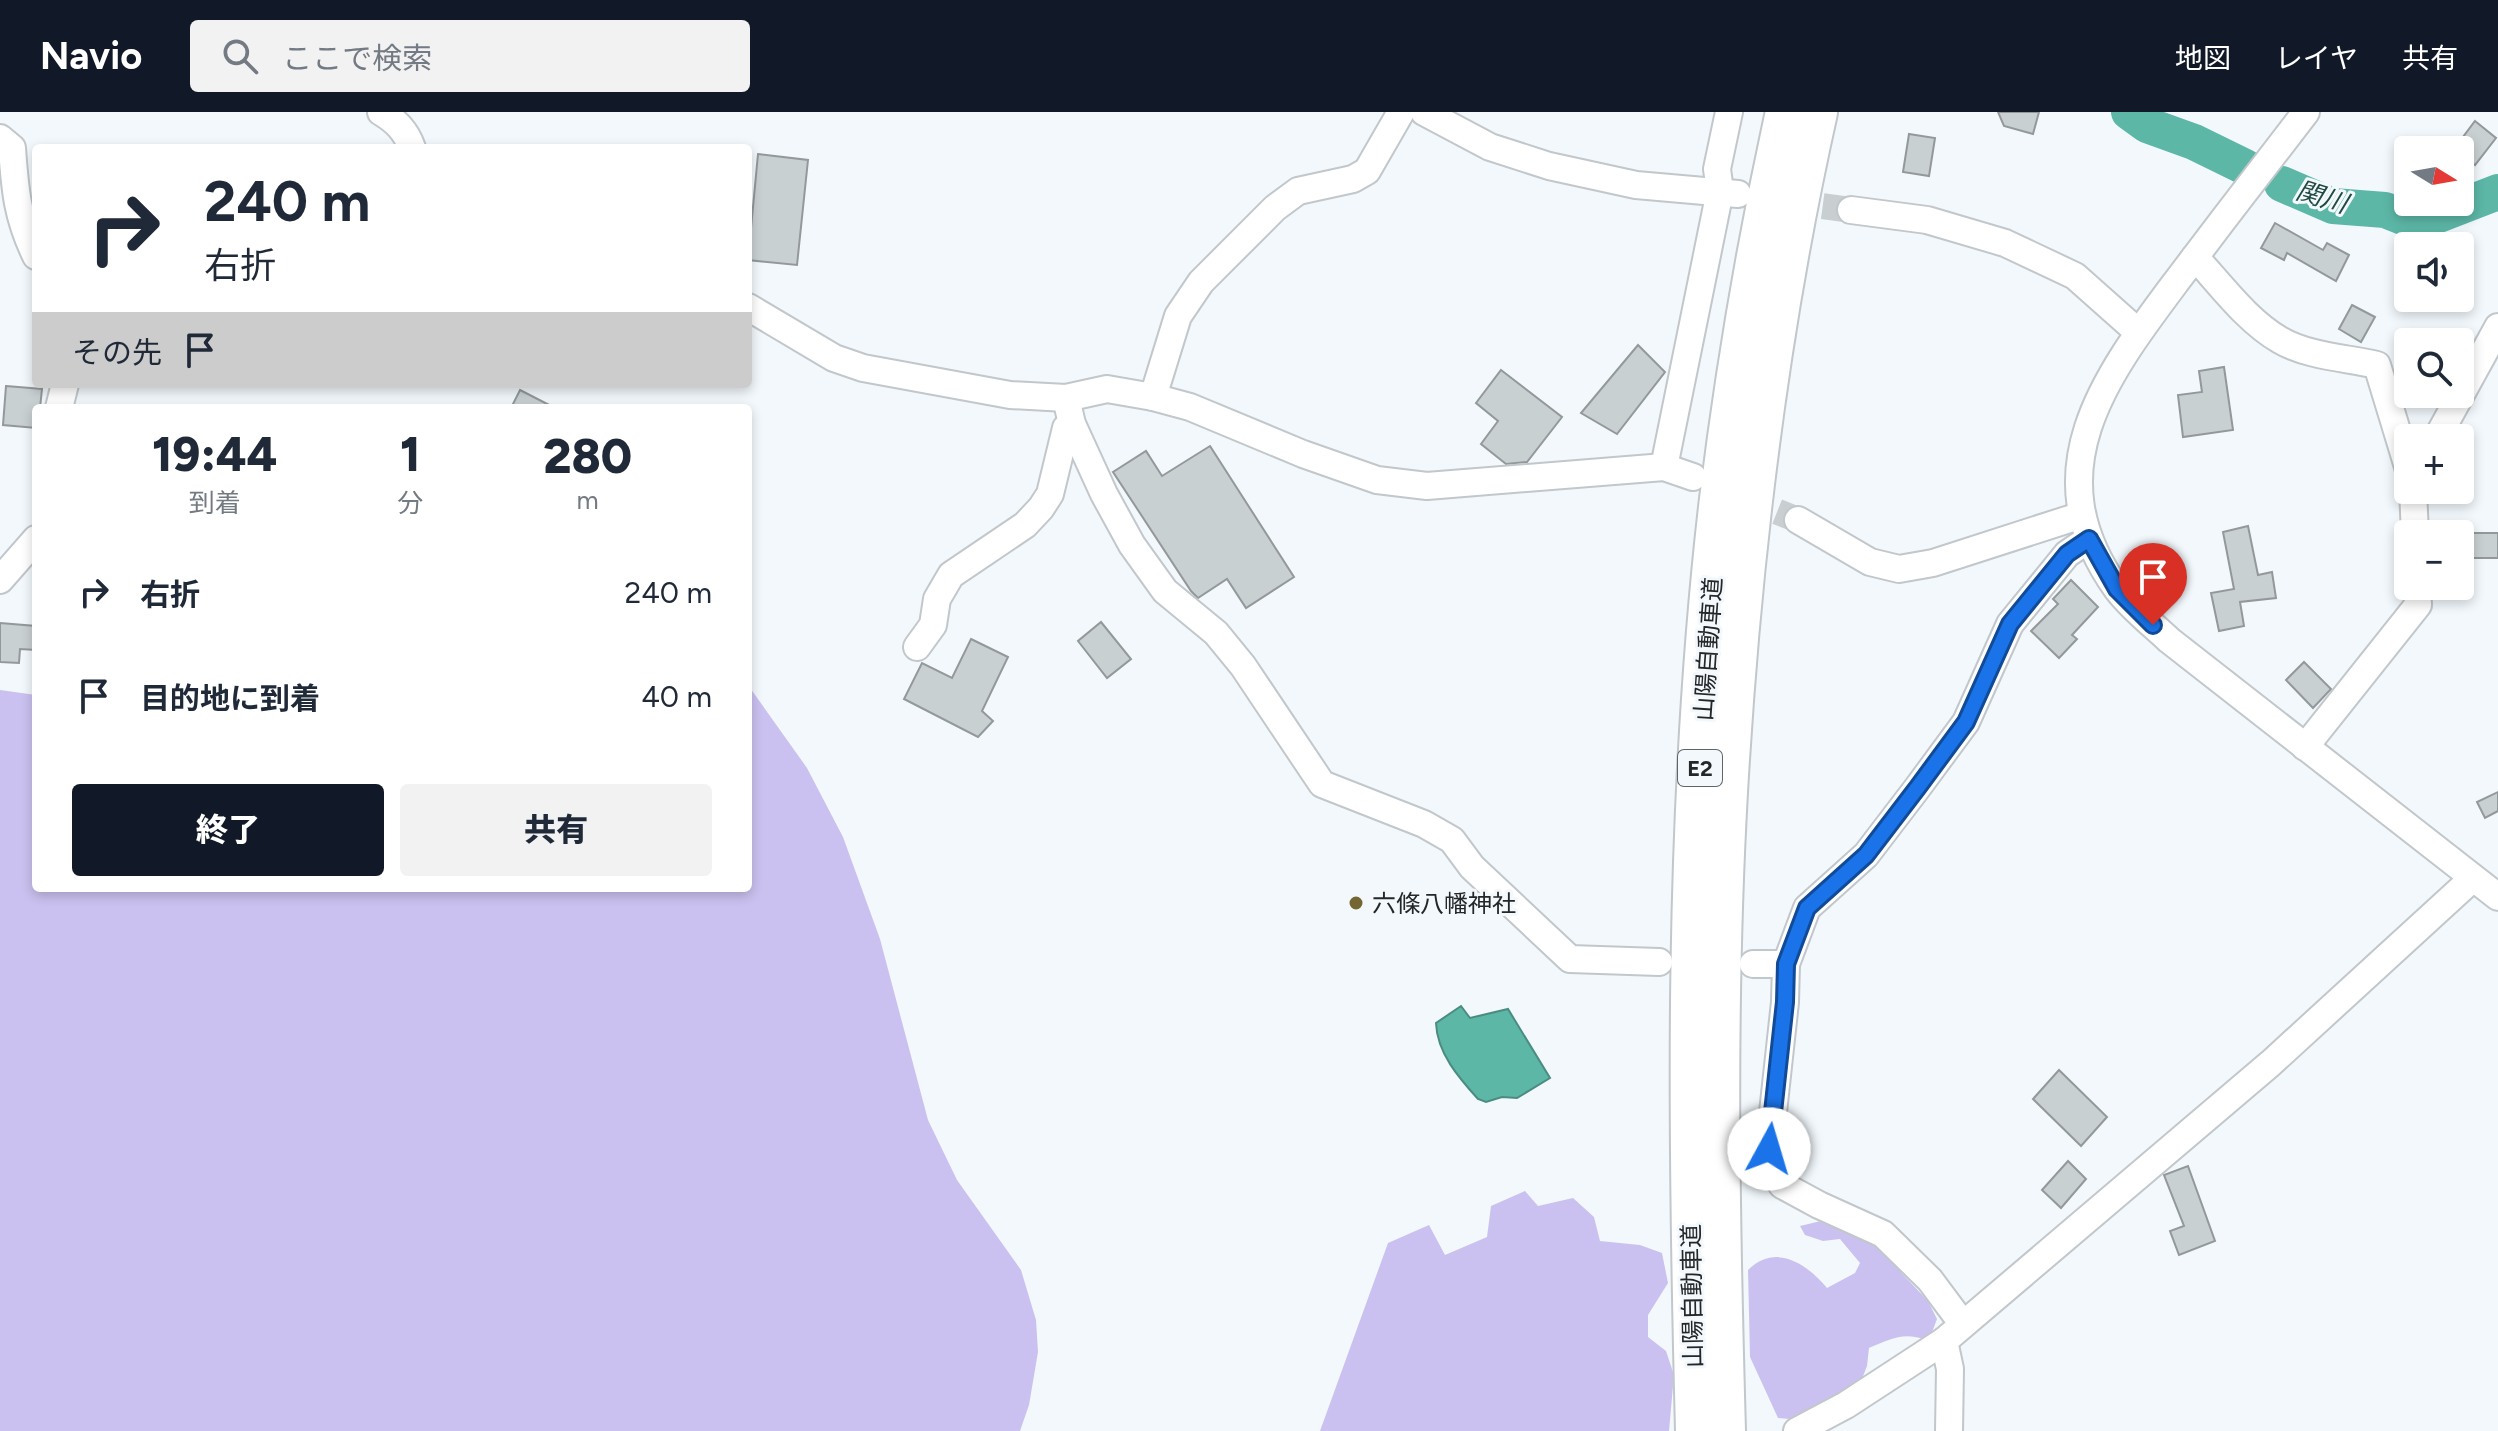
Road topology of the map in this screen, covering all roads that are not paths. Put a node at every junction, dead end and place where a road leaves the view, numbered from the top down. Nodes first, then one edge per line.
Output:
1 (381, 112) edge
2 (1401, 112) edge
3 (1424, 112) edge
4 (1729, 112) edge
5 (1779, 112) edge
6 (1786, 112) edge
7 (1817, 112) edge
8 (1823, 112) edge
9 (2306, 112) edge
10 (0, 138) edge
11 (410, 144) edge
12 (1806, 161) junction
13 (1729, 193) junction
14 (1851, 210) tunnel mouth
15 (32, 248) edge
16 (2195, 257) junction
17 (1755, 265) junction
18 (752, 309) edge
19 (2498, 327) edge
20 (2138, 332) junction
21 (1153, 397) junction
22 (1066, 398) junction
23 (1072, 424) junction
24 (2395, 424) edge
25 (2445, 424) edge
26 (1664, 467) junction
27 (1693, 477) dead end
28 (1798, 520) tunnel mouth
29 (2086, 527) junction
30 (32, 544) edge
31 (0, 580) edge
32 (2418, 600) edge
33 (917, 647) dead end
34 (2305, 747) junction
35 (2488, 885) edge
36 (1659, 962) dead end
37 (1753, 964) dead end
38 (1786, 964) junction
39 (1953, 1332) junction
40 (1696, 1431) edge
41 (1725, 1431) edge
42 (1797, 1431) edge
43 (1949, 1431) edge

1 - 11 street
2 - 21 street
3 - 13 street
4 - 13 street
5 - 17 highway
6 - 17 highway, 山陽自動車道 / E2
7 - 12 highway, 山陽自動車道 / E2
8 - 12 highway
9 - 16 street
10 - 15 street
12 - 41 highway, 山陽自動車道 / E2
13 - 26 street
14 - 20 street
16 - 20 street
16 - 24 street
17 - 40 highway, 山陽自動車道 / E2
18 - 22 street
19 - 25 street
20 - 29 street
21 - 22 street
21 - 26 street
22 - 23 street
23 - 33 street
23 - 36 street
26 - 27 street
28 - 29 street
29 - 34 street
29 - 38 street
30 - 31 street
32 - 34 street
34 - 35 street
35 - 39 street
37 - 38 street
38 - 39 street
39 - 42 street
39 - 43 street

